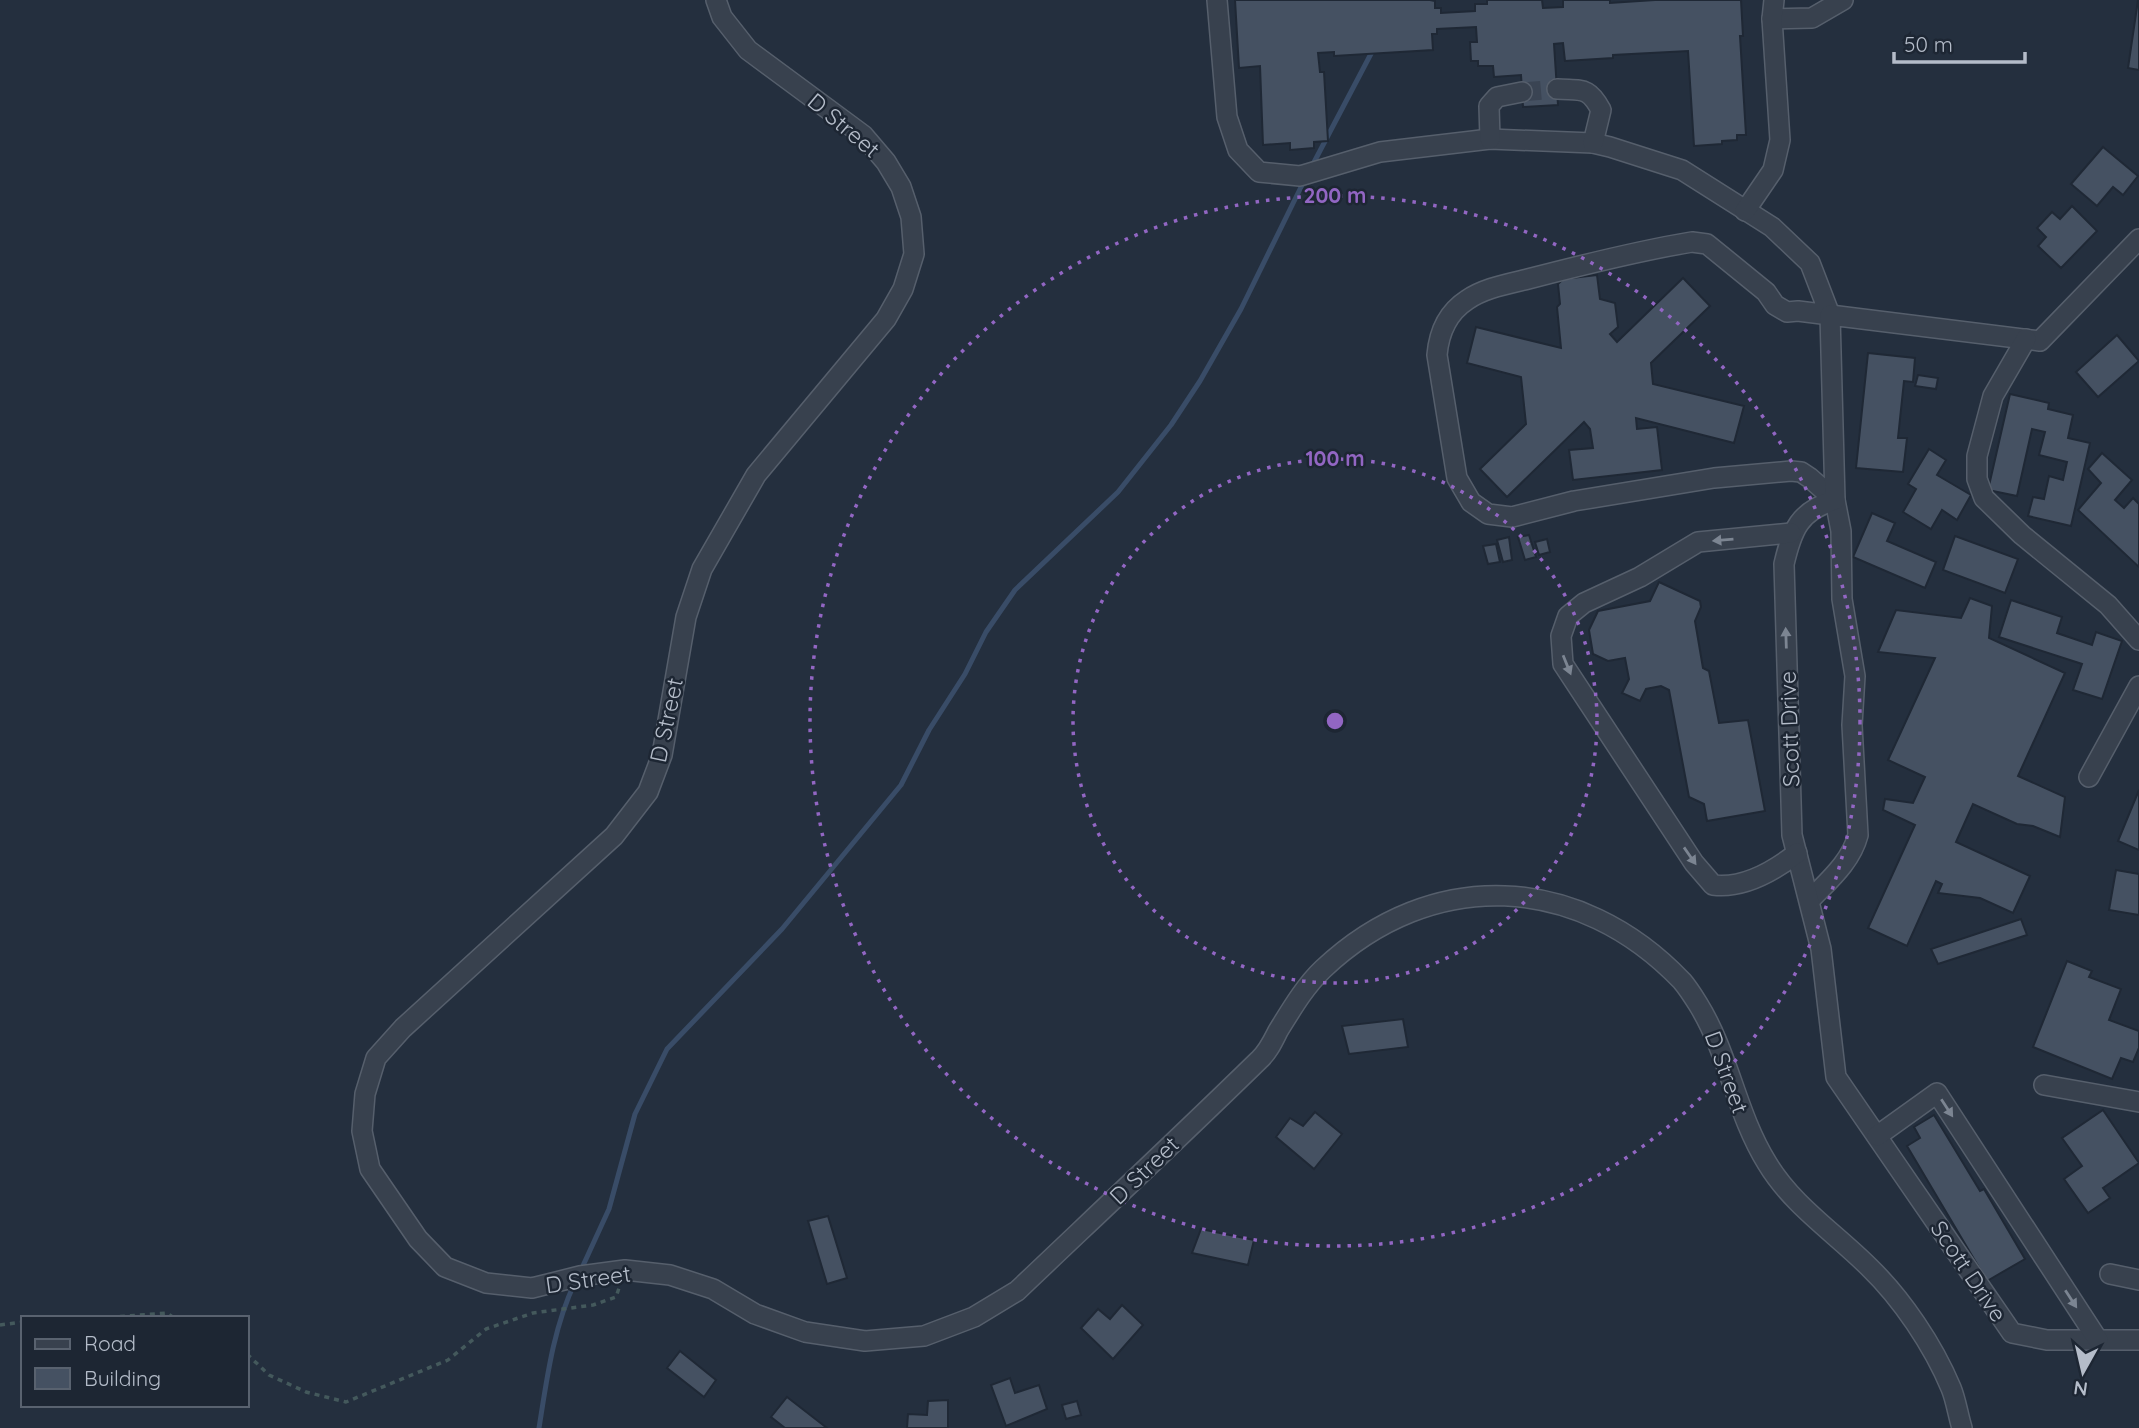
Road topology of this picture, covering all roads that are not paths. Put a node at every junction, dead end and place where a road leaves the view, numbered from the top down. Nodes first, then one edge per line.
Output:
1 (716, 0) edge
2 (1217, 0) edge
3 (1843, 0) edge
4 (1773, 10) edge
5 (1557, 89) tunnel mouth
6 (1522, 92) tunnel mouth
7 (1490, 139) junction
8 (1593, 143) junction
9 (1745, 211) junction
10 (2139, 239) edge
11 (1830, 315) junction
12 (2026, 339) junction
13 (1835, 500) junction
14 (1791, 533) junction
15 (2139, 640) edge
16 (2139, 685) edge
17 (2089, 777) dead end
18 (1797, 853) junction
19 (1810, 901) junction
20 (2044, 1085) dead end
21 (2139, 1102) edge
22 (1877, 1136) junction
23 (2110, 1274) dead end
24 (2139, 1280) edge
25 (2098, 1340) junction
26 (2139, 1340) edge
27 (1962, 1428) edge

1 - 27 street, D Street
2 - 7 street
3 - 4 street
4 - 9 street
5 - 8 street
6 - 7 street
7 - 8 street
8 - 9 street
9 - 11 street
10 - 12 street
11 - 12 street
11 - 13 street
11 - 13 street
12 - 15 street
13 - 14 street
13 - 19 street
18 -> 14 street, Scott Drive
14 -> 18 street
16 - 17 street
18 - 19 street, Scott Drive
19 - 22 street, Scott Drive
20 - 21 street
22 - 25 street, Scott Drive
22 -> 25 street
23 - 24 street
25 - 26 street, Scott Drive

